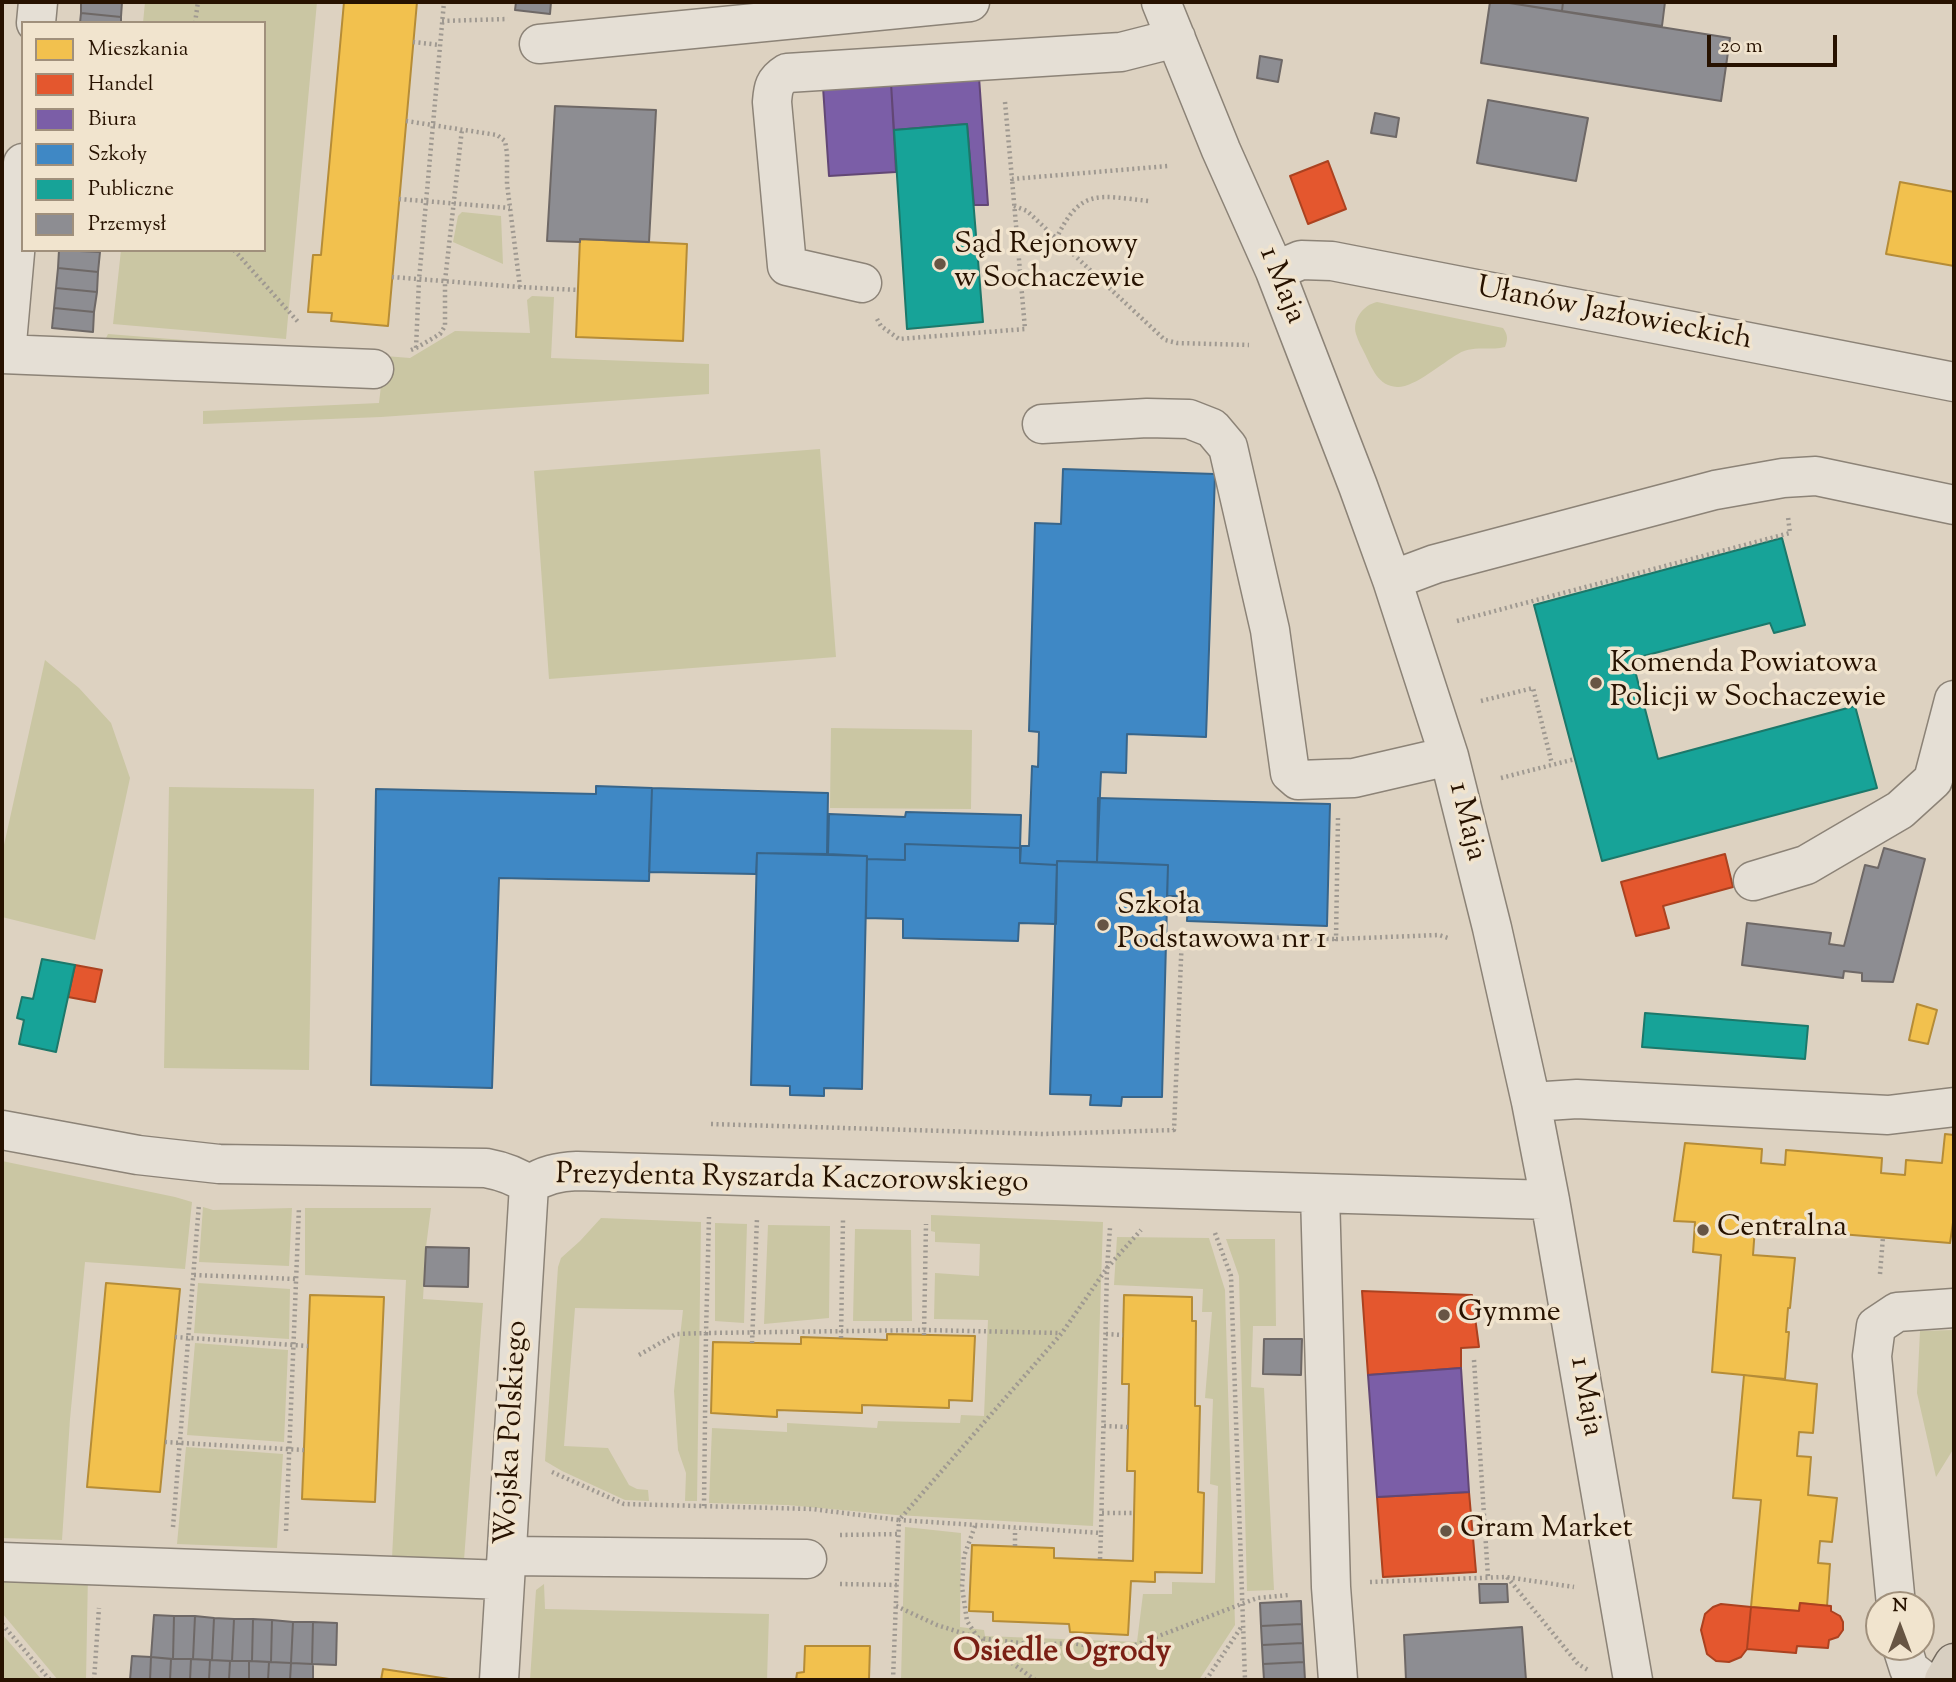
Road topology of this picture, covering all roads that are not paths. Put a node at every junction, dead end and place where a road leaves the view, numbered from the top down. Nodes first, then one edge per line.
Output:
1 (38, 2) edge
2 (970, 2) edge
3 (1161, 2) edge
4 (36, 21) edge
5 (1175, 38) junction
6 (539, 44) dead end
7 (21, 183) edge
8 (1275, 271) junction
9 (862, 283) road end
10 (4, 354) edge
11 (390, 361) road end
12 (1954, 382) edge
13 (1042, 424) dead end
14 (1954, 505) edge
15 (1392, 580) junction
16 (1954, 700) edge
17 (1448, 757) junction
18 (1753, 881) dead end
19 (1531, 1102) junction
20 (1954, 1107) edge
21 (2, 1130) edge
22 (528, 1185) junction
23 (1320, 1194) junction
24 (1550, 1200) junction
25 (1954, 1308) edge
26 (807, 1559) dead end
27 (2, 1562) edge
28 (506, 1568) junction
29 (1895, 1591) edge
30 (1906, 1661) edge
31 (1954, 1663) edge
32 (1615, 1678) edge
33 (499, 1680) edge
34 (1338, 1680) edge
35 (1923, 1680) edge
36 (1944, 1680) edge

1 - 4 street
2 - 6 street
3 - 5 street, 1 Maja
5 - 8 street, 1 Maja
5 - 9 street
7 - 10 street
8 - 12 street, Ułanów Jazłowieckich
8 - 15 street, 1 Maja
10 - 11 street
13 - 17 street
14 - 15 street
15 - 17 street, 1 Maja
16 - 18 street
17 - 19 street, 1 Maja
19 - 20 street
19 - 24 street, 1 Maja
21 - 22 street, Prezydenta Ryszarda Kaczorowskiego
22 - 23 street, Prezydenta Ryszarda Kaczorowskiego
22 - 28 street, Wojska Polskiego
23 - 24 street, Prezydenta Ryszarda Kaczorowskiego
23 - 34 street
24 - 32 street, 1 Maja
25 - 29 street
26 - 28 street
27 - 28 street
28 - 33 street, Wojska Polskiego
30 - 35 street
31 - 36 main road

